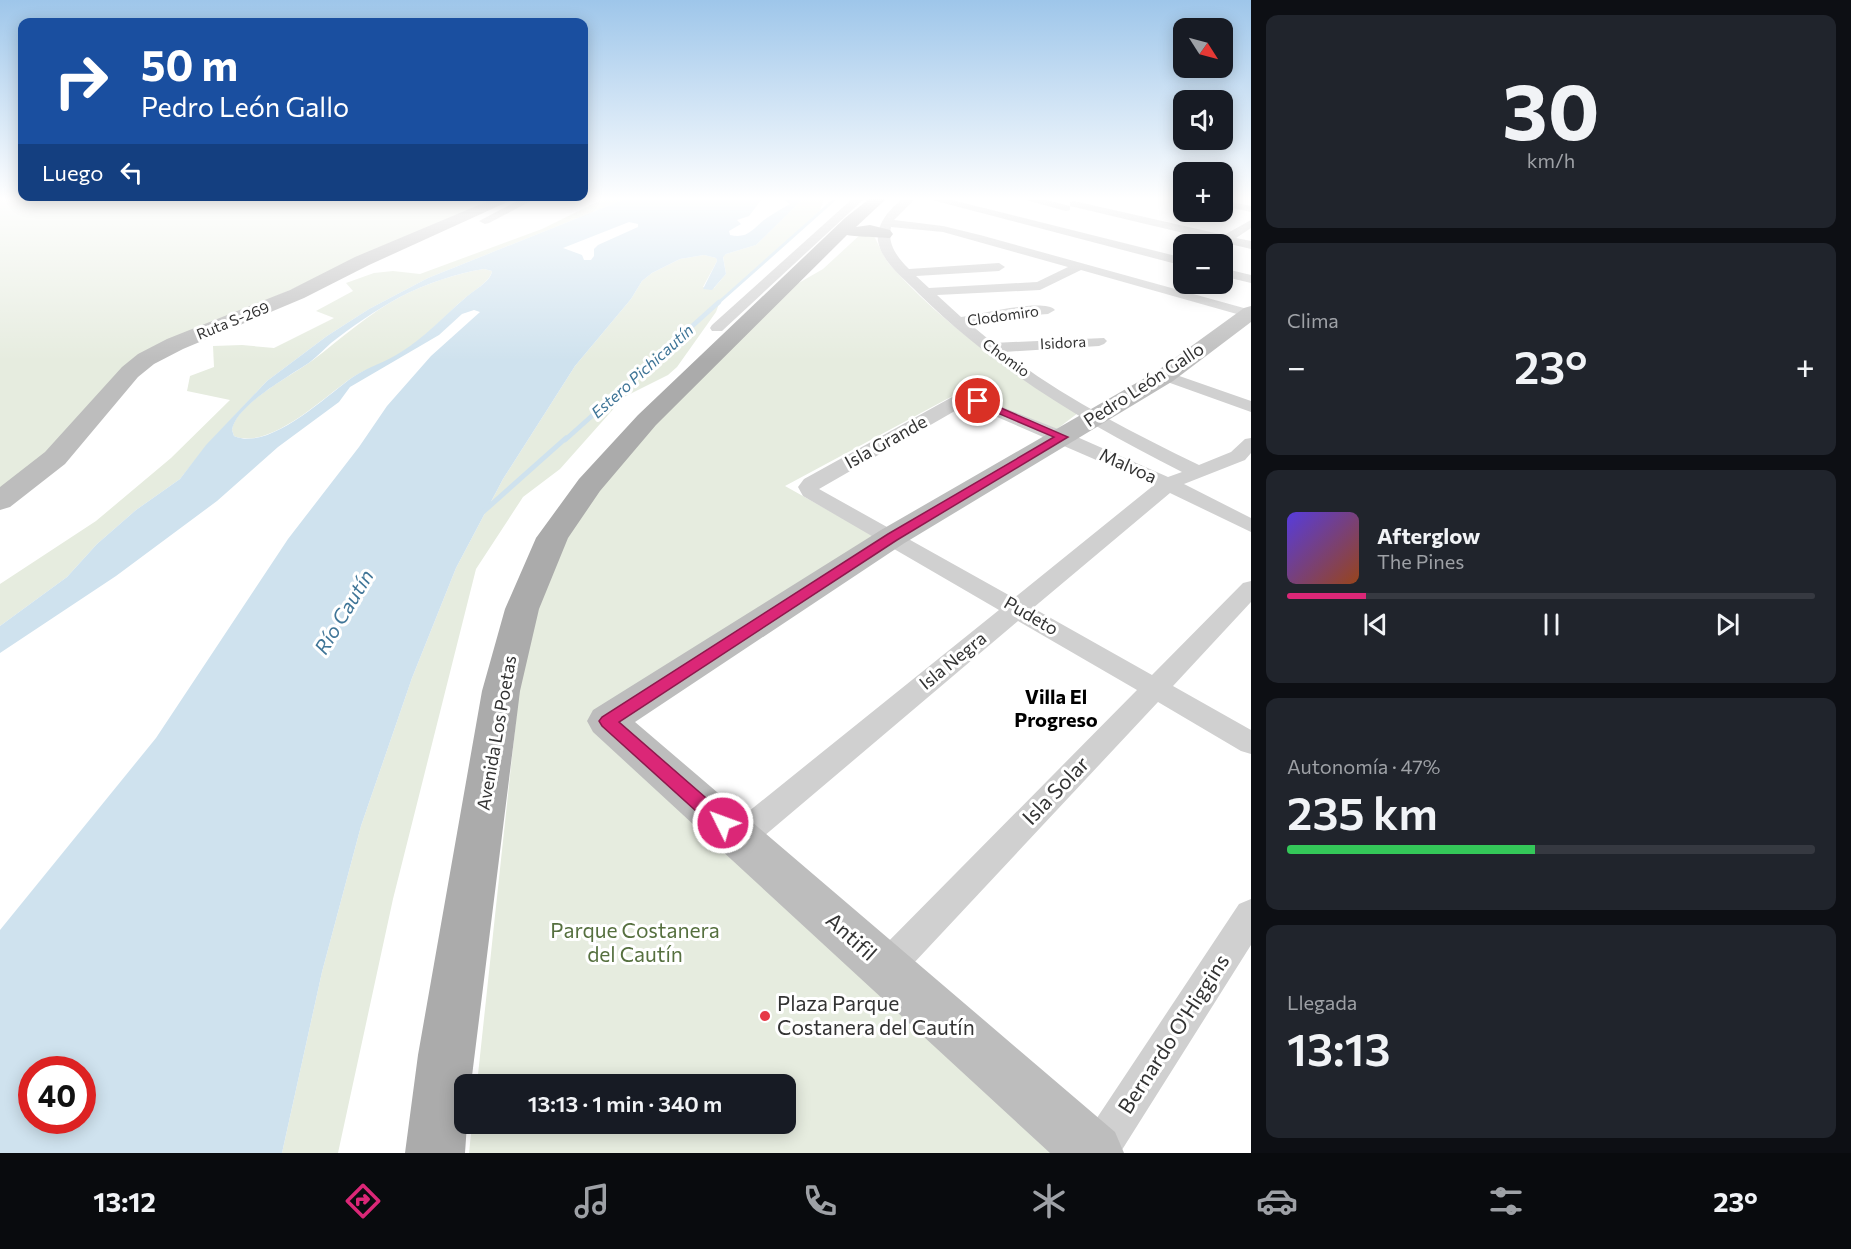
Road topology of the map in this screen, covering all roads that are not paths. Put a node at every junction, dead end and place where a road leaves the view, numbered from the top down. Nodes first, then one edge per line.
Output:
1 (381, 253) edge
2 (800, 253) edge
3 (818, 253) edge
4 (832, 253) edge
5 (889, 253) edge
6 (1033, 253) edge
7 (1147, 253) edge
8 (1173, 259) edge
9 (1080, 266) junction
10 (999, 267) dead end
11 (906, 273) junction
12 (1233, 275) edge
13 (1251, 279) edge
14 (783, 286) junction
15 (925, 292) junction
16 (1047, 310) dead end
17 (1251, 313) edge
18 (960, 322) junction
19 (717, 328) dead end
20 (1099, 341) dead end
21 (991, 348) junction
22 (1165, 376) junction
23 (969, 399) joint
24 (1251, 407) edge
25 (1094, 419) junction
26 (1062, 437) junction
27 (1251, 444) edge
28 (1196, 471) junction
29 (1168, 484) junction
30 (810, 492) joint
31 (0, 501) edge
32 (1251, 526) edge
33 (892, 537) junction
34 (1251, 588) edge
35 (1017, 609) junction
36 (1156, 688) junction
37 (607, 721) joint
38 (1251, 743) edge
39 (739, 838) junction
40 (1251, 915) edge
41 (886, 968) junction
42 (435, 1153) edge
43 (1096, 1153) edge

1 - 31 street, Ruta S-269
2 - 19 street
3 - 14 main road, Avenida Los Poetas
4 - 14 main road
5 - 11 street, Chomio
6 - 9 street
7 - 8 street
9 - 15 street
9 - 17 street
10 - 11 street
11 - 15 street, Chomio
12 - 13 street
14 - 42 main road, Avenida Los Poetas
15 - 18 street, Chomio
16 - 18 street, Clodomiro
17 - 22 street, Pedro León Gallo
18 - 21 street, Chomio
20 - 21 street, Isidora
21 - 25 street, Chomio
22 - 24 street
22 - 25 street, Pedro León Gallo
23 - 26 street, Malvoa
23 - 30 street, Isla Grande
25 - 26 street, Pedro León Gallo
25 - 28 street, Chomio
26 - 29 street, Malvoa
26 - 33 street, Pedro León Gallo
27 - 28 street, Isla Negra
28 - 29 street, Isla Negra
29 - 32 street, Malvoa
29 - 35 street, Isla Negra
30 - 33 street, Pudeto
33 - 35 street, Pudeto
33 - 37 street, Pedro León Gallo
34 - 36 street, Isla Solar
35 - 36 street, Pudeto
35 - 39 street, Isla Negra
36 - 38 street, Pudeto
36 - 41 street, Isla Solar
37 - 39 street, Antifil
39 - 41 street, Antifil
40 - 43 street, Bernardo O'Higgins
41 - 43 street, Antifil

